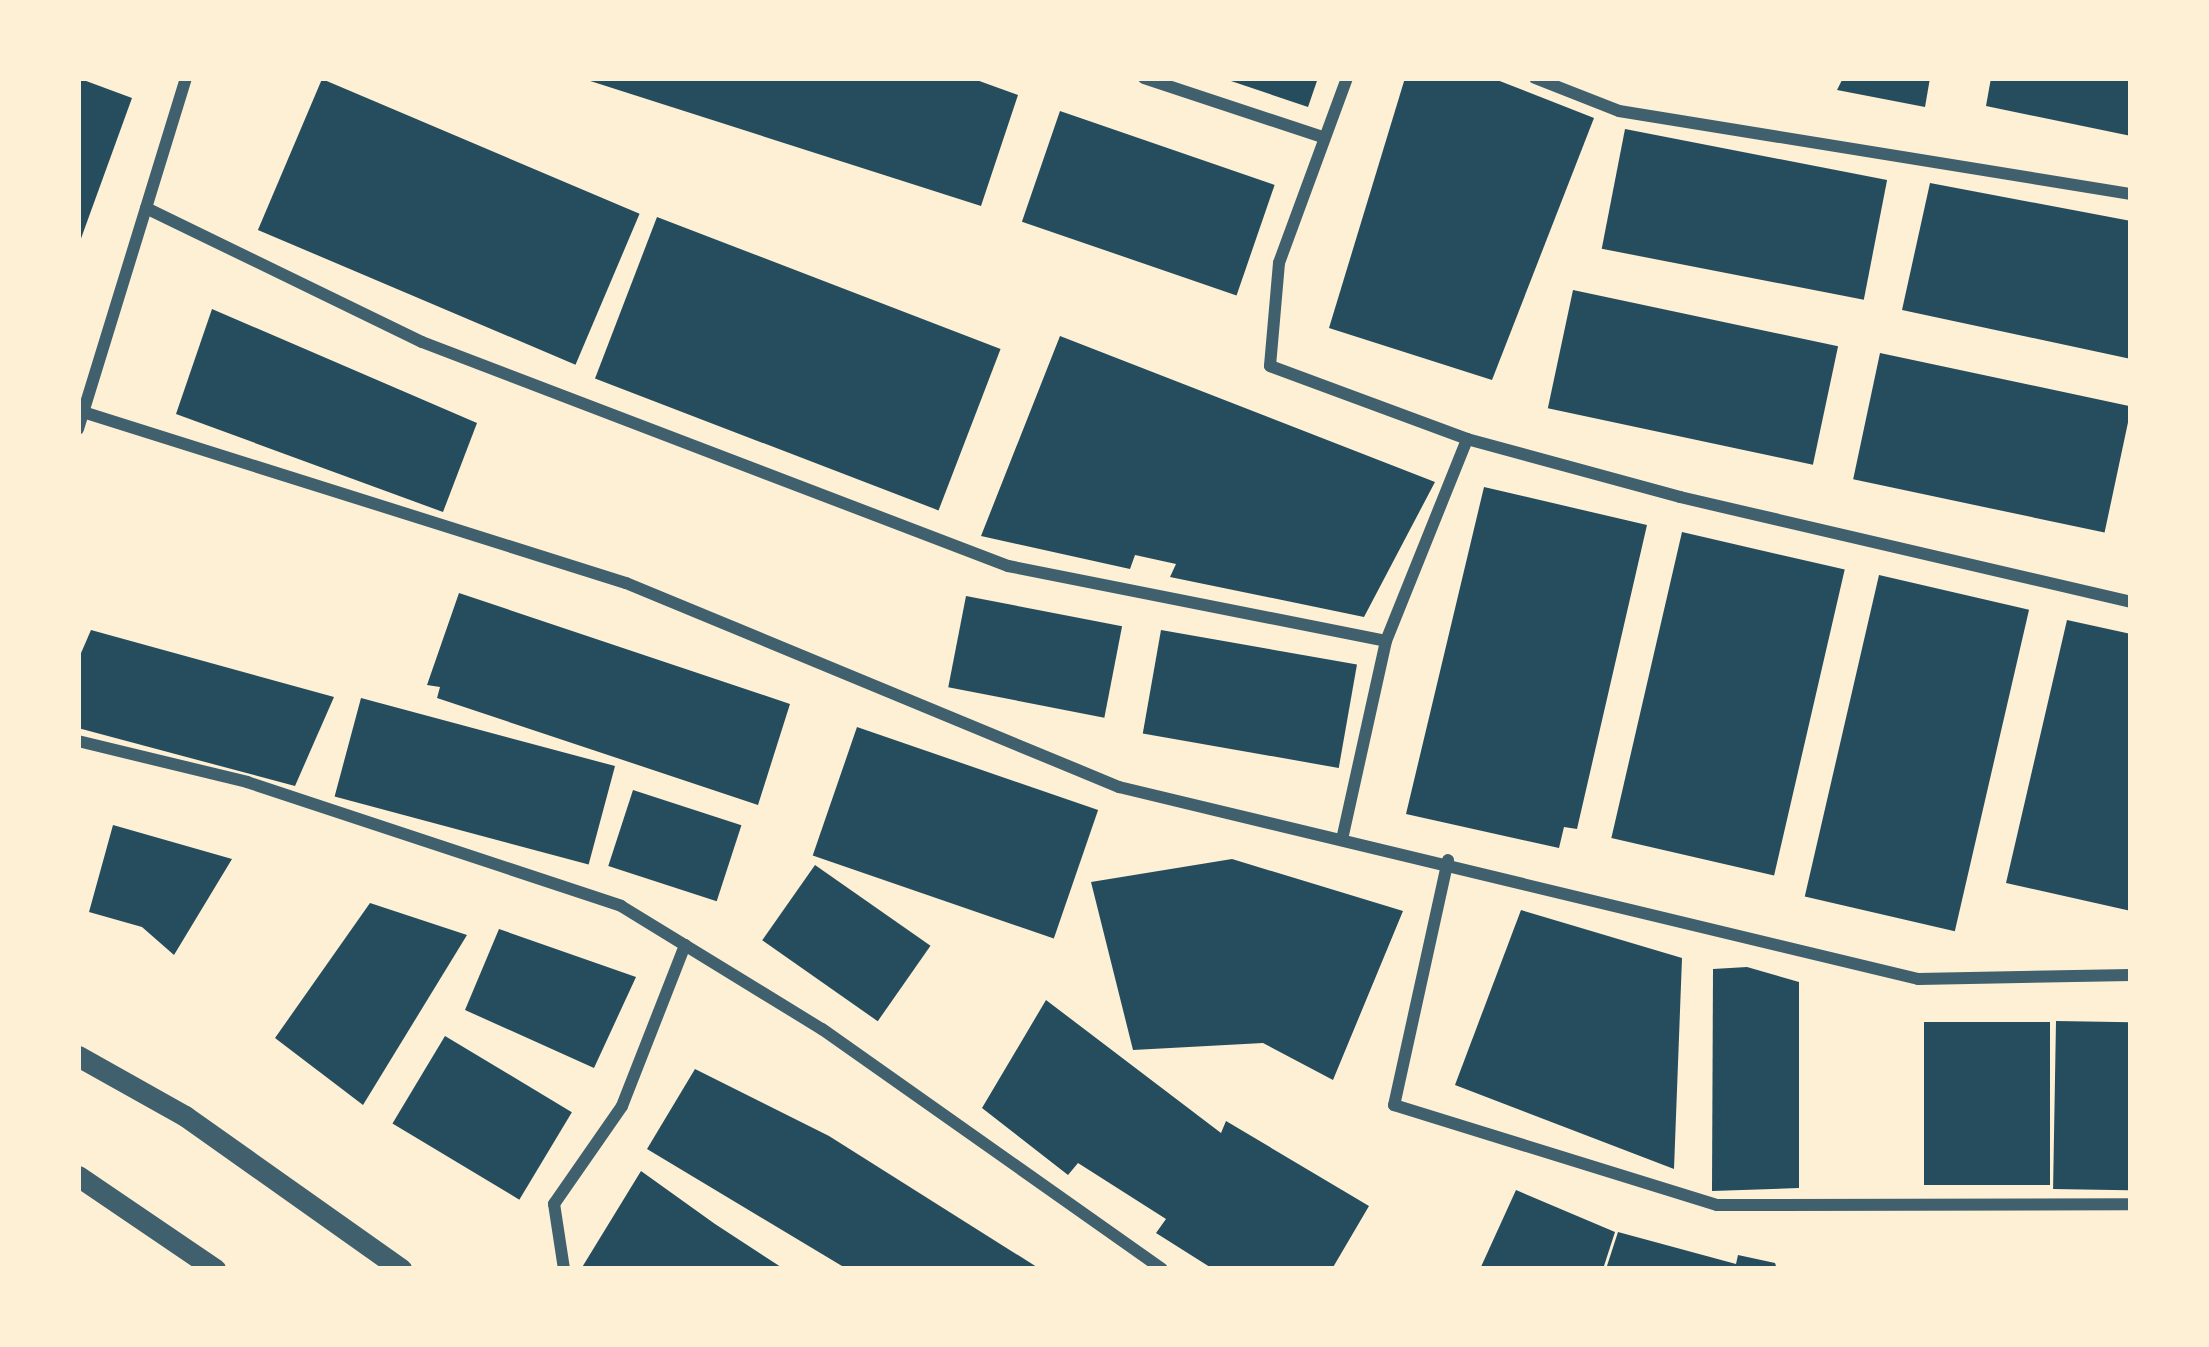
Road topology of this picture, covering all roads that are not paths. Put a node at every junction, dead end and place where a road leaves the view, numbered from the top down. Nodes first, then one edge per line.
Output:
1 (186, 78) edge
2 (1144, 78) edge
3 (1346, 78) edge
4 (1535, 78) edge
5 (1322, 136) junction
6 (2131, 194) edge
7 (146, 208) junction
8 (83, 412) junction
9 (78, 428) edge
10 (1467, 439) junction
11 (2131, 602) edge
12 (1386, 640) junction
13 (78, 741) edge
14 (1343, 835) junction
15 (1448, 860) junction
16 (685, 945) junction
17 (2131, 975) edge
18 (78, 1056) edge
19 (78, 1177) edge
20 (2131, 1204) edge
21 (215, 1269) edge
22 (401, 1269) edge
23 (564, 1269) edge
24 (1162, 1269) edge

1 - 7 street
2 - 5 street
3 - 5 street
4 - 6 street
5 - 10 street
7 - 8 street
7 - 12 street
8 - 9 street
8 - 14 street
10 - 11 street
10 - 12 street
12 - 14 street
13 - 16 street
14 - 15 street
15 - 17 street
15 - 20 street
16 - 23 street
16 - 24 street
18 - 22 street
19 - 21 street

